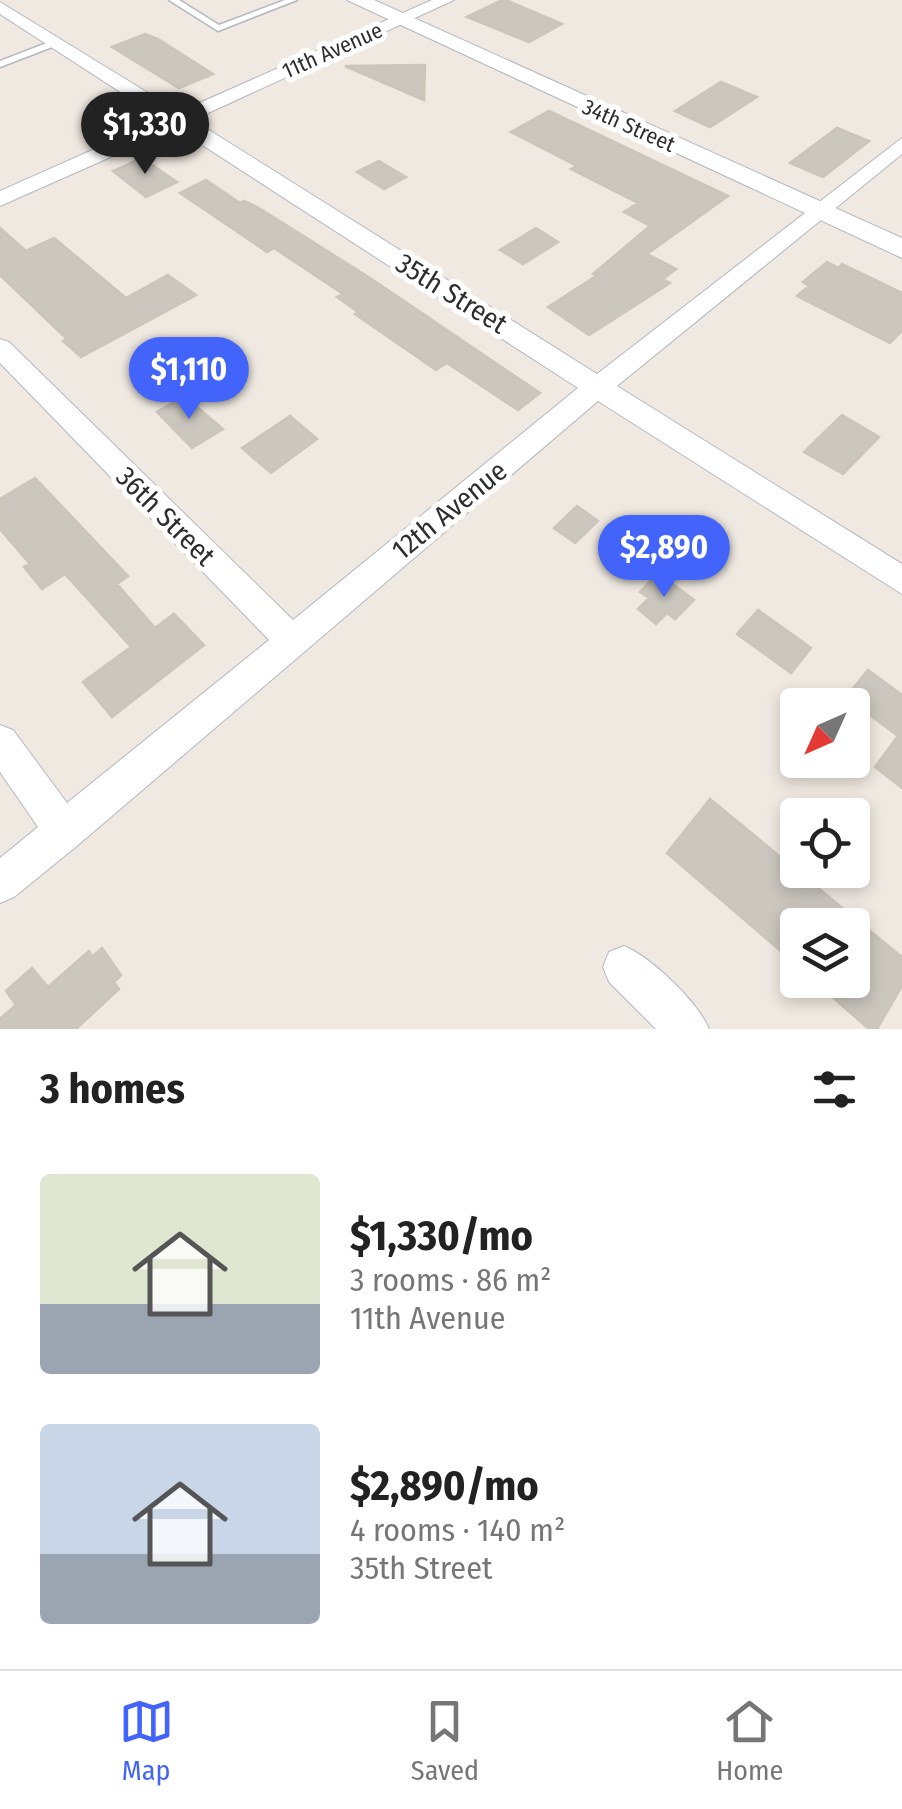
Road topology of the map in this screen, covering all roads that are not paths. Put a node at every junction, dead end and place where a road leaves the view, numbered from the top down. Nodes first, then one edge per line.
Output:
1 (172, 0) edge
2 (293, 0) edge
3 (357, 0) edge
4 (446, 0) edge
5 (0, 7) edge
6 (399, 21) junction
7 (57, 42) junction
8 (0, 64) edge
9 (177, 118) junction
10 (902, 144) edge
11 (0, 200) edge
12 (818, 212) junction
13 (902, 249) edge
14 (0, 348) edge
15 (599, 386) junction
16 (902, 581) edge
17 (290, 640) junction
18 (0, 742) edge
19 (64, 830) junction
20 (0, 883) edge
21 (624, 967) dead end
22 (687, 1029) edge

1 - 2 lane
3 - 6 street, 34th Street
4 - 6 street, 11th Avenue
5 - 7 street, 35th Street
6 - 9 street, 11th Avenue
6 - 12 street, 34th Street
7 - 8 lane
7 - 9 street, 35th Street
9 - 11 street, 11th Avenue
9 - 15 street, 35th Street
10 - 12 street, 12th Avenue
12 - 13 street, 34th Street
12 - 15 street, 12th Avenue
14 - 17 street, 36th Street
15 - 16 street, 35th Street
15 - 17 street, 12th Avenue
17 - 19 street, 12th Avenue
18 - 19 street
19 - 20 street, 12th Avenue
21 - 22 street

